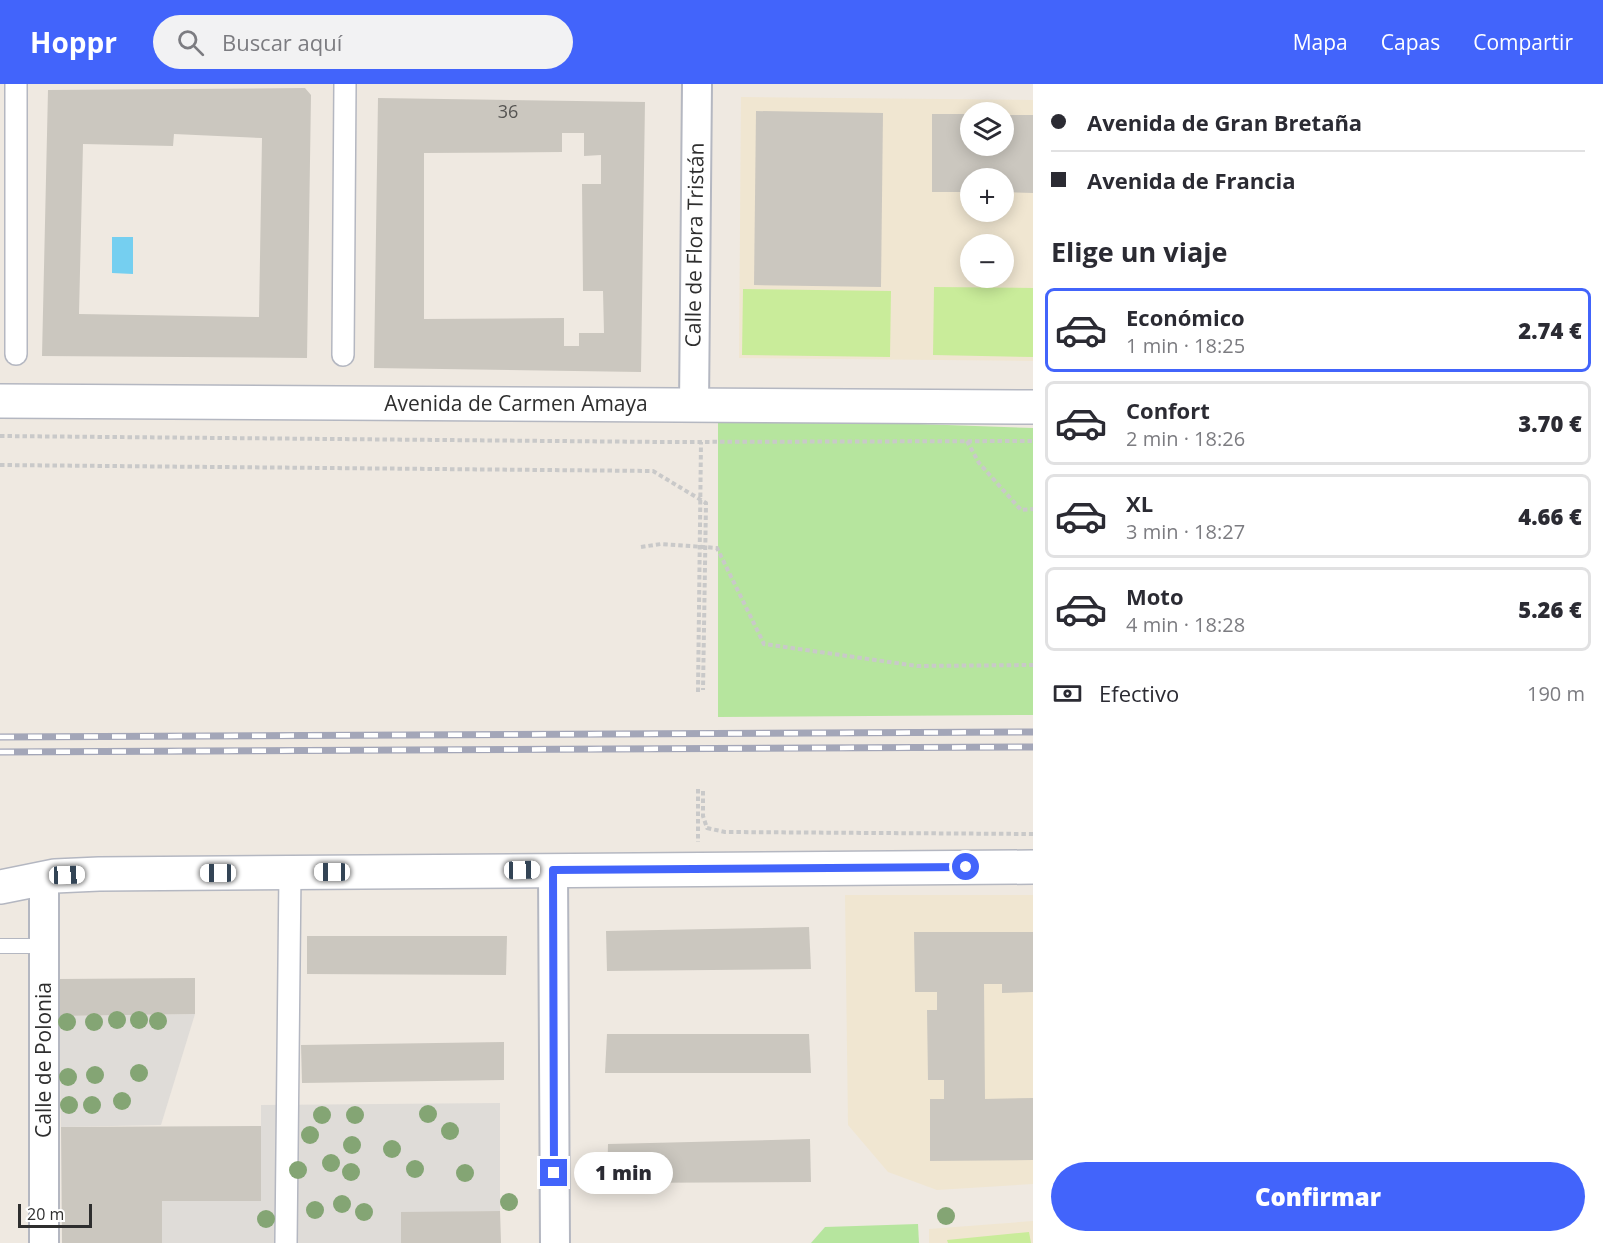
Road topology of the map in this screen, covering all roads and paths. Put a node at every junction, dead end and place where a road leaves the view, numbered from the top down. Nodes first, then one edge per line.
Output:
1 (16, 84) edge
2 (345, 84) edge
3 (697, 84) edge
4 (16, 354) dead end
5 (343, 355) dead end
6 (0, 401) edge
7 (694, 406) junction
8 (1033, 407) edge
9 (0, 436) edge
10 (967, 441) junction
11 (1033, 441) edge
12 (701, 442) junction
13 (0, 465) edge
14 (700, 499) junction
15 (1033, 509) edge
16 (641, 547) dead end
17 (700, 547) junction
18 (705, 547) junction
19 (1033, 665) edge
20 (704, 690) dead end
21 (698, 692) dead end
22 (698, 789) dead end
23 (703, 791) dead end
24 (1033, 834) edge
25 (1033, 867) edge
26 (700, 869) junction
27 (553, 870) junction
28 (290, 872) junction
29 (44, 878) junction
30 (0, 887) edge
31 (0, 946) edge
32 (44, 946) junction
33 (44, 1243) edge
34 (286, 1243) edge
35 (555, 1243) edge

1 - 4 street
2 - 5 street
3 - 7 street, Calle de Flora Tristán
6 - 7 street, Avenida de Carmen Amaya
7 - 8 street, Avenida de Carmen Amaya
9 - 12 path
10 - 11 path
10 - 12 path
10 - 15 path
12 - 14 path
13 - 14 path
14 - 17 path
14 - 18 path
16 - 17 path
17 - 18 path
17 - 21 path
18 - 19 path
18 - 20 path
22 - 26 path
23 - 24 path
25 - 26 street
26 - 27 street
27 - 28 street
27 - 35 street
28 - 29 street
28 - 34 street
29 - 30 street
29 - 32 street, Calle de Polonia
31 - 32 lane
32 - 33 street, Calle de Polonia

